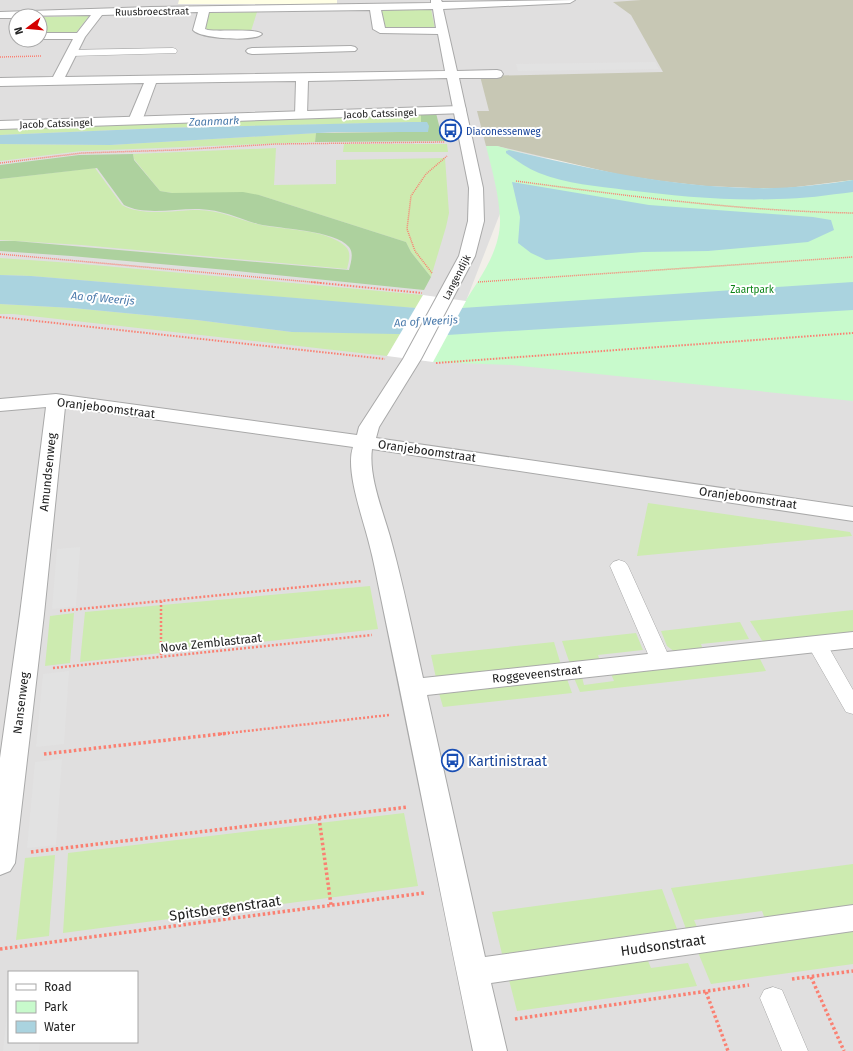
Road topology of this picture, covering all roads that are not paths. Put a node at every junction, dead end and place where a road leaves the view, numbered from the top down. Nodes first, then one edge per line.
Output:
1 (570, 0) edge
2 (436, 3) edge
3 (153, 5) edge
4 (375, 6) junction
5 (263, 8) junction
6 (204, 9) junction
7 (99, 12) junction
8 (48, 14) edge
9 (442, 31) junction
10 (256, 34) junction
11 (48, 36) edge
12 (80, 36) junction
13 (350, 49) dead end
14 (252, 51) junction
15 (173, 52) dead end
16 (70, 55) junction
17 (452, 74) junction
18 (497, 74) dead end
19 (302, 77) junction
20 (248, 78) junction
21 (151, 80) junction
22 (57, 81) junction
23 (4, 86) edge
24 (460, 110) junction
25 (301, 115) junction
26 (135, 120) junction
27 (0, 125) edge
28 (56, 400) junction
29 (0, 405) edge
30 (364, 442) junction
31 (849, 518) edge
32 (40, 543) joint
33 (619, 566) dead end
34 (853, 640) edge
35 (817, 644) junction
36 (661, 661) junction
37 (415, 700) junction
38 (853, 707) edge
39 (0, 859) edge
40 (853, 918) edge
41 (473, 972) junction
42 (781, 989) road end
43 (490, 1051) edge
44 (795, 1051) edge

1 - 2 street, Ruusbroecstraat
2 - 4 street, Ruusbroecstraat
2 - 9 street, Langendijk
3 - 6 street, Ruusbroecstraat
3 - 7 street, Ruusbroecstraat
4 - 5 street, Ruusbroecstraat
4 - 9 street
5 - 6 street, Ruusbroecstraat
5 - 10 street
6 - 10 street, Ruusbroecstraat
7 - 8 street, Ruusbroecstraat
7 - 12 street, Ruusbroecstraat
9 - 17 street, Langendijk
10 - 14 street
11 - 12 street
12 - 16 street
13 - 14 street
14 - 20 street
15 - 16 lane
16 - 22 street
17 - 18 street
17 - 19 street
17 - 24 street, Langendijk
19 - 20 street
19 - 25 street
20 - 21 street
21 - 22 street
21 - 26 street
22 - 23 street
24 - 25 street, Jacob Catssingel
24 - 30 street, Langendijk
25 - 26 street, Jacob Catssingel
26 - 27 street, Jacob Catssingel
28 - 29 street, Oranjeboomstraat
28 - 30 street, Oranjeboomstraat
28 - 32 street, Amundsenweg
30 - 31 street, Oranjeboomstraat
30 - 37 street
32 - 39 street, Nansenweg
33 - 36 lane
34 - 35 street, Roggeveenstraat
35 - 36 street, Roggeveenstraat
35 - 38 lane
36 - 37 street, Roggeveenstraat
37 - 41 street
40 - 41 street, Hudsonstraat
41 - 43 street
42 - 44 lane

